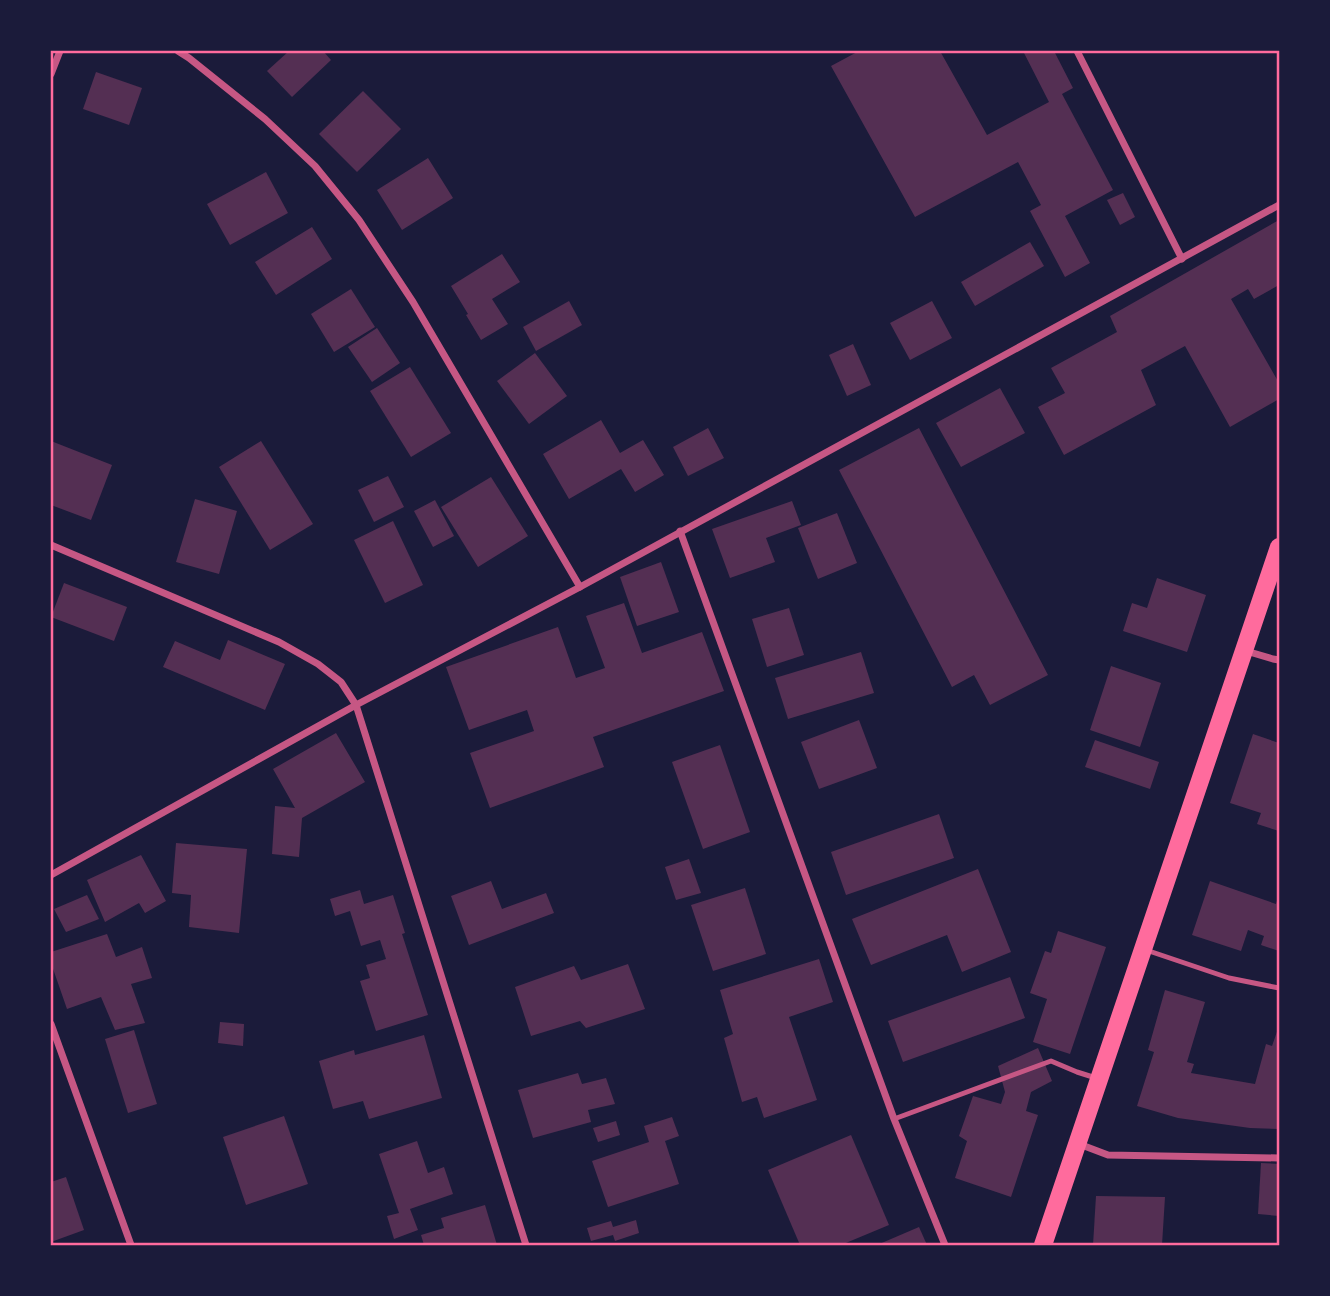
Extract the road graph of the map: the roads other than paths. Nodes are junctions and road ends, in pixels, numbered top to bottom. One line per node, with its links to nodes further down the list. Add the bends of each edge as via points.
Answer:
1 (60, 51): 4 (street)
2 (178, 51): 10 (street, via 265,119 314,166 359,220 413,302)
3 (1077, 51): 6 (street)
4 (51, 74)
5 (1279, 205): 6 (street)
6 (1182, 259): 7 (street)
7 (680, 531): 10 (street); 19 (street)
8 (51, 545): 13 (street, via 279,642 341,682)
9 (1279, 547): 11 (main road)
10 (580, 587): 13 (street)
11 (1244, 651): 12 (street); 15 (main road)
12 (1279, 660)
13 (356, 705): 14 (street); 23 (street)
14 (51, 875)
15 (1143, 948): 16 (lane, via 1228,978); 18 (main road)
16 (1279, 988)
17 (51, 1024): 22 (street)
18 (1100, 1079): 19 (lane, via 1051,1061); 20 (main road)
19 (894, 1119): 24 (street)
20 (1078, 1144): 21 (street, via 1108,1155); 25 (main road)
21 (1279, 1158)
22 (131, 1245)
23 (526, 1245)
24 (945, 1245)
25 (1043, 1245)

